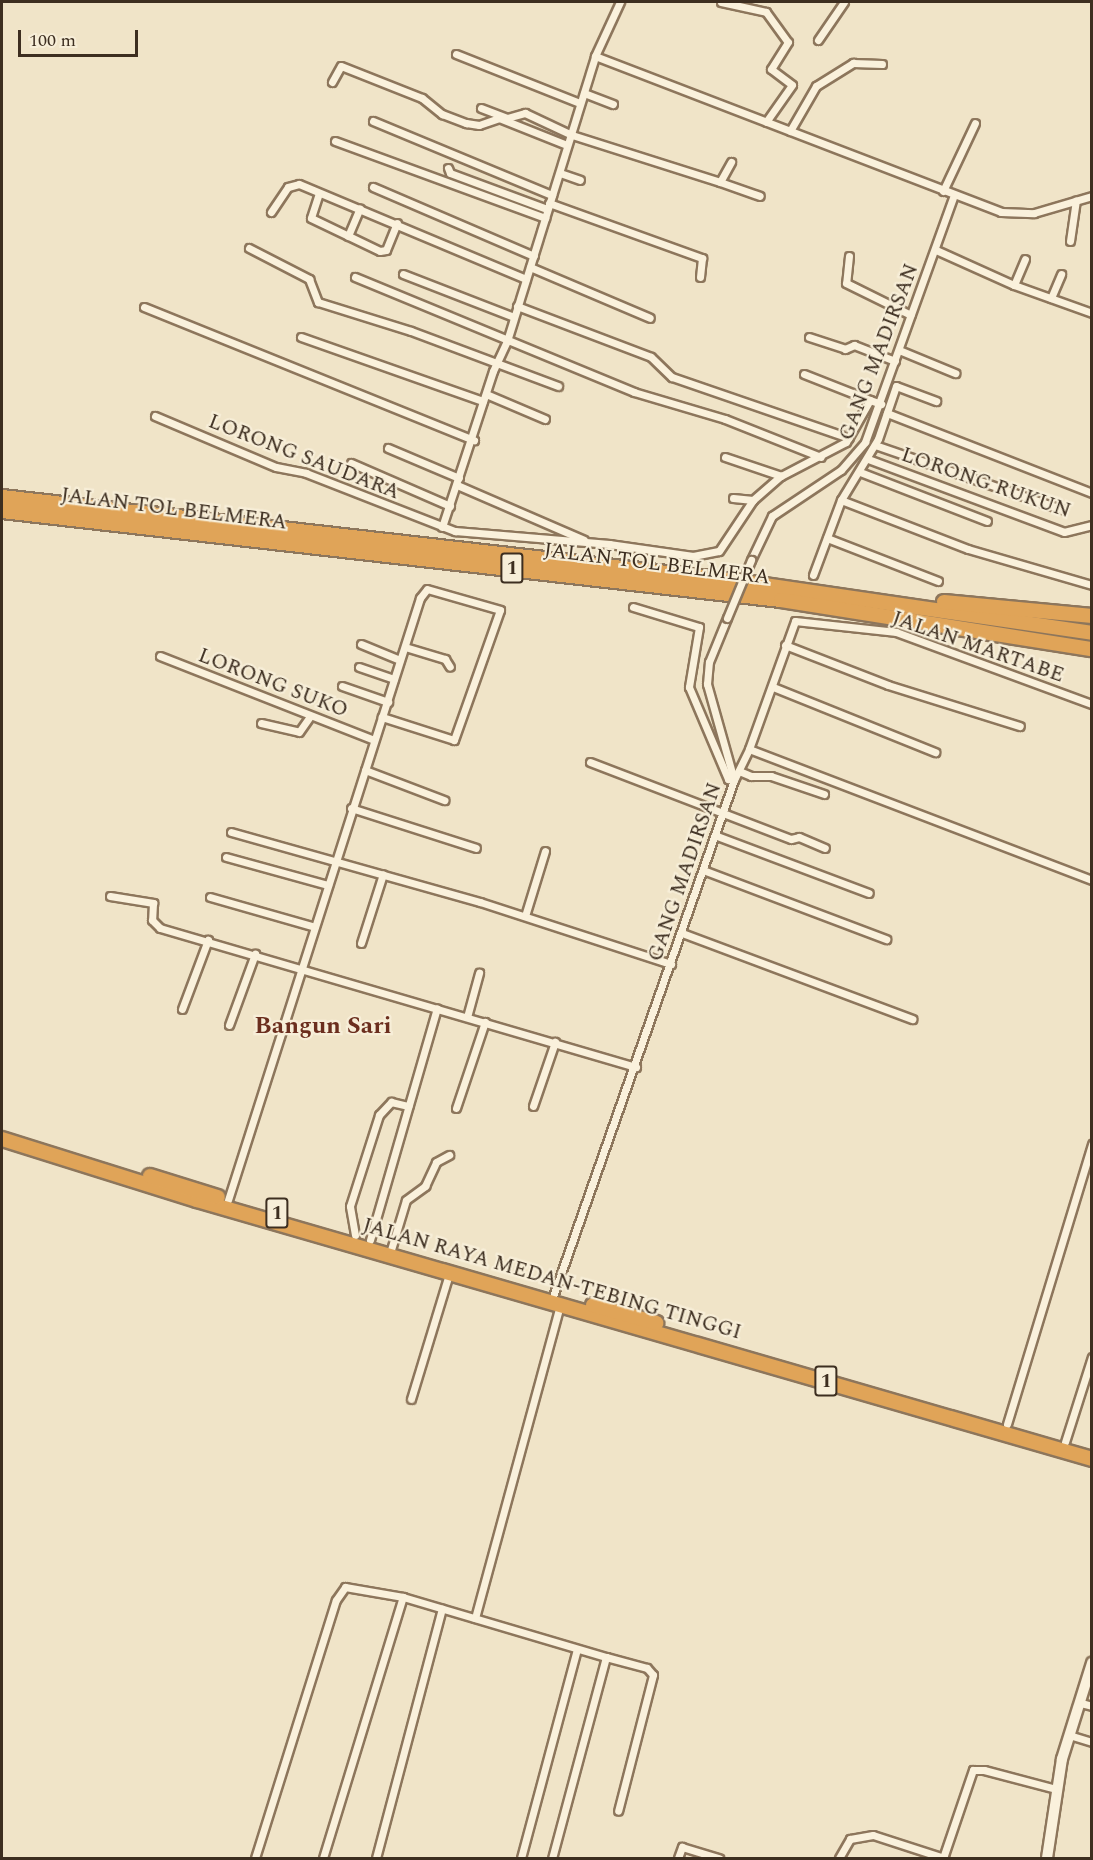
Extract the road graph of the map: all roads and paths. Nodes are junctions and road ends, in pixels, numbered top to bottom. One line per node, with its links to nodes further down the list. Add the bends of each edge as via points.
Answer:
1 (620, 2): 6 (street)
2 (721, 2): 14 (street, via 758,8 772,19 788,42 772,71 792,82)
3 (844, 2): 4 (street)
4 (818, 40)
5 (456, 54): 10 (street)
6 (595, 56): 9 (street); 14 (street)
7 (882, 64): 16 (street, via 853,63 816,86)
8 (332, 82): 19 (street, via 341,66 422,98 442,114 465,123 479,125 500,118)
9 (584, 93): 10 (street); 11 (street)
10 (580, 103): 17 (street)
11 (613, 104)
12 (481, 108): 17 (street, via 507,118 525,113)
13 (373, 121): 28 (street)
14 (766, 122): 16 (street)
15 (975, 123): 26 (street)
16 (790, 131): 26 (street)
17 (572, 135): 19 (street); 24 (street)
18 (335, 141): 36 (street)
19 (567, 145): 22 (street)
20 (731, 162): 24 (street)
21 (448, 168): 33 (street, via 450,173)
22 (560, 173): 23 (street); 28 (street)
23 (580, 180)
24 (720, 183): 29 (street)
25 (373, 187): 42 (street)
26 (943, 191): 30 (street)
27 (319, 193): 34 (street); 35 (street, via 292,184); 38 (street, via 311,218)
28 (552, 195): 33 (street)
29 (759, 196)
30 (953, 196): 32 (street, via 1018,214); 41 (street, GANG MADIRSAN)
31 (1092, 196): 32 (street)
32 (1076, 200): 39 (street)
33 (548, 206): 36 (street); 49 (street, via 702,258)
34 (360, 208): 37 (street); 38 (street)
35 (271, 212)
36 (545, 218): 42 (street)
37 (397, 223): 38 (street, via 384,252); 50 (street)
38 (348, 236)
39 (1070, 241)
40 (249, 248): 64 (street, via 309,279 318,302)
41 (936, 249): 51 (street); 56 (street, GANG MADIRSAN)
42 (534, 256): 45 (street)
43 (849, 256): 56 (street, via 846,283)
44 (1025, 259): 51 (street)
45 (530, 267): 50 (street); 58 (street)
46 (403, 274): 57 (street)
47 (1061, 274): 52 (street)
48 (355, 277): 61 (street)
49 (700, 277)
50 (526, 279): 53 (street)
51 (1014, 285): 52 (street)
52 (1051, 298): 55 (street)
53 (517, 306): 57 (street); 77 (street, via 651,357 672,377)
54 (144, 307): 78 (street)
55 (1092, 313)
56 (910, 315): 62 (street, GANG MADIRSAN)
57 (514, 317): 61 (street)
58 (650, 318)
59 (301, 337): 70 (street)
60 (809, 338): 63 (street, via 845,349 854,345)
61 (507, 341): 64 (street); 82 (street, via 654,399 725,419)
62 (899, 350): 63 (street, GANG MADIRSAN); 65 (street)
63 (895, 361): 67 (street, GANG MADIRSAN)
64 (496, 362): 68 (street); 70 (street)
65 (955, 373)
66 (804, 374): 71 (street)
67 (887, 383): 69 (street); 73 (street, GANG MADIRSAN)
68 (558, 386)
69 (896, 386): 72 (street); 74 (street)
70 (485, 397): 76 (street); 78 (street)
71 (870, 400): 73 (street); 77 (street)
72 (936, 401)
73 (881, 404): 131 (street, GANG MADIRSAN, bridge, via 856,455 841,470 772,516 726,618 709,662 706,684)
74 (887, 413): 79 (street); 88 (street)
75 (155, 416): 98 (street, LORONG SAUDARA, via 276,467 306,474)
76 (545, 419)
77 (849, 438): 82 (street, LORONG SAUDARA)
78 (474, 440): 87 (street)
79 (875, 445): 83 (street); 94 (street)
80 (388, 448): 87 (street)
81 (725, 457): 86 (street)
82 (821, 457): 86 (street, LORONG SAUDARA)
83 (868, 459): 85 (street); 97 (street, LORONG RUKUN, via 1064,532)
84 (351, 463): 93 (street)
85 (860, 472): 92 (street); 96 (street)
86 (781, 476): 91 (street, LORONG SAUDARA)
87 (458, 482): 93 (street); 100 (street)
88 (1092, 494)
89 (2, 497): 104 (highway, JALAN TOL BELMERA / 1)
90 (733, 498): 91 (street)
91 (753, 500): 100 (street, LORONG SAUDARA, via 719,551 709,556)
92 (841, 500): 99 (street); 103 (street, via 968,549)
93 (450, 506): 98 (street)
94 (1061, 509)
95 (2, 511): 111 (highway, JALAN TOL BELMERA / 1, via 770,599)
96 (987, 521)
97 (1092, 525)
98 (442, 527): 100 (street, LORONG SAUDARA)
99 (827, 538): 101 (street); 102 (street)
100 (588, 542)
101 (813, 575)
102 (938, 581)
103 (1092, 585)
104 (873, 600): 106 (highway, via 927,600); 107 (highway, 1)
105 (633, 607): 131 (street, via 699,627 689,687 724,777)
106 (1092, 616)
107 (1092, 633)
108 (362, 644): 113 (street)
109 (785, 645): 118 (street, JALAN MARTABE); 120 (street, JALAN MARTABE, via 795,621 896,632); 124 (street, via 880,682)
110 (405, 647): 113 (street); 115 (street, via 445,659); 122 (street, via 420,598 427,589 500,610 454,740)
111 (1092, 649)
112 (160, 656): 121 (street, LORONG SUKO)
113 (400, 660): 116 (street)
114 (359, 667): 116 (street)
115 (450, 667)
116 (394, 679): 119 (street)
117 (342, 686): 119 (street)
118 (772, 687): 126 (street, JALAN MARTABE); 127 (street)
119 (388, 702): 122 (street)
120 (1092, 704)
121 (310, 716): 123 (street, via 303,731); 125 (street, LORONG SUKO)
122 (382, 717): 125 (street)
123 (261, 723)
124 (1020, 726)
125 (374, 740): 129 (street)
126 (749, 749): 130 (street, JALAN MARTABE); 145 (street)
127 (935, 752)
128 (590, 762): 135 (street)
129 (365, 770): 133 (street); 134 (street)
130 (739, 771): 131 (street, JALAN MARTABE); 132 (street)
131 (734, 780): 135 (street, GANG MADIRSAN)
132 (824, 794)
133 (444, 800)
134 (351, 808): 138 (street); 142 (street)
135 (724, 813): 137 (street, GANG MADIRSAN); 139 (street)
136 (231, 832): 142 (street)
137 (717, 836): 143 (street, GANG MADIRSAN); 147 (street)
138 (476, 848)
139 (825, 848)
140 (544, 850): 150 (street)
141 (226, 857): 146 (street)
142 (335, 860): 144 (street); 146 (street)
143 (703, 870): 152 (street, GANG MADIRSAN); 153 (street)
144 (383, 874): 150 (street); 155 (street)
145 (1092, 880)
146 (328, 885): 151 (street)
147 (870, 893)
148 (110, 896): 154 (street, via 153,903 153,924)
149 (210, 897): 151 (street)
150 (525, 916): 157 (street)
151 (315, 927): 158 (street)
152 (682, 933): 157 (street, GANG MADIRSAN); 163 (street)
153 (886, 939)
154 (208, 940): 156 (street); 161 (street)
155 (361, 943)
156 (255, 954): 158 (street); 165 (street)
157 (671, 964): 167 (street, GANG MADIRSAN)
158 (302, 968): 160 (street); 175 (street)
159 (478, 973): 162 (street)
160 (437, 1008): 162 (street); 168 (street)
161 (182, 1009)
162 (467, 1017): 164 (street)
163 (912, 1019)
164 (484, 1022): 166 (street); 170 (street)
165 (229, 1025)
166 (555, 1042): 167 (street); 169 (street)
167 (636, 1067): 180 (street, GANG MADIRSAN)
168 (409, 1106): 176 (street, via 391,1102 379,1115 350,1206); 177 (street)
169 (533, 1106)
170 (456, 1108)
171 (2, 1131): 175 (highway, JALAN RAYA MEDAN-TEBING TINGGI / 1)
172 (2, 1139): 178 (highway, JALAN RAYA MEDAN-TEBING TINGGI / 1, via 197,1200)
173 (1092, 1144): 183 (street)
174 (449, 1155): 178 (street, via 436,1162 425,1186 406,1200)
175 (228, 1200): 176 (highway, JALAN RAYA MEDAN-TEBING TINGGI / 1)
176 (355, 1235): 177 (highway, JALAN RAYA MEDAN-TEBING TINGGI / 1)
177 (370, 1240): 178 (highway, JALAN RAYA MEDAN-TEBING TINGGI / 1)
178 (391, 1250): 179 (highway, JALAN RAYA MEDAN-TEBING TINGGI / 1); 180 (highway, JALAN RAYA MEDAN-TEBING TINGGI / 1)
179 (450, 1271): 180 (highway, JALAN RAYA MEDAN-TEBING TINGGI / 1); 182 (street)
180 (555, 1300): 183 (highway, JALAN RAYA MEDAN-TEBING TINGGI / 1); 186 (highway, JALAN RAYA MEDAN-TEBING TINGGI / 1); 189 (street, GANG MADIRSAN)
181 (1092, 1357): 184 (street)
182 (411, 1399)
183 (1007, 1424): 184 (highway, JALAN RAYA MEDAN-TEBING TINGGI / 1)
184 (1065, 1442): 185 (highway, JALAN RAYA MEDAN-TEBING TINGGI / 1)
185 (1092, 1450)
186 (1092, 1459)
187 (403, 1597): 188 (street); 198 (street, via 360,1588 345,1587 340,1592); 199 (street)
188 (442, 1609): 189 (street); 200 (street)
189 (475, 1618): 190 (street)
190 (577, 1649): 191 (street); 201 (street)
191 (606, 1657): 197 (street, via 647,1668 653,1676); 202 (street)
192 (1092, 1663): 193 (street)
193 (1086, 1705): 194 (street)
194 (1068, 1735): 195 (street); 196 (street)
195 (1092, 1742)
196 (1056, 1789): 206 (street, via 973,1770); 207 (street)
197 (618, 1810)
198 (255, 1858)
199 (323, 1858)
200 (376, 1858)
201 (521, 1858)
202 (552, 1858)
203 (678, 1858): 204 (street, via 682,1847)
204 (719, 1858)
205 (839, 1858): 206 (street, via 850,1839 873,1835)
206 (943, 1858)
207 (1047, 1858)

